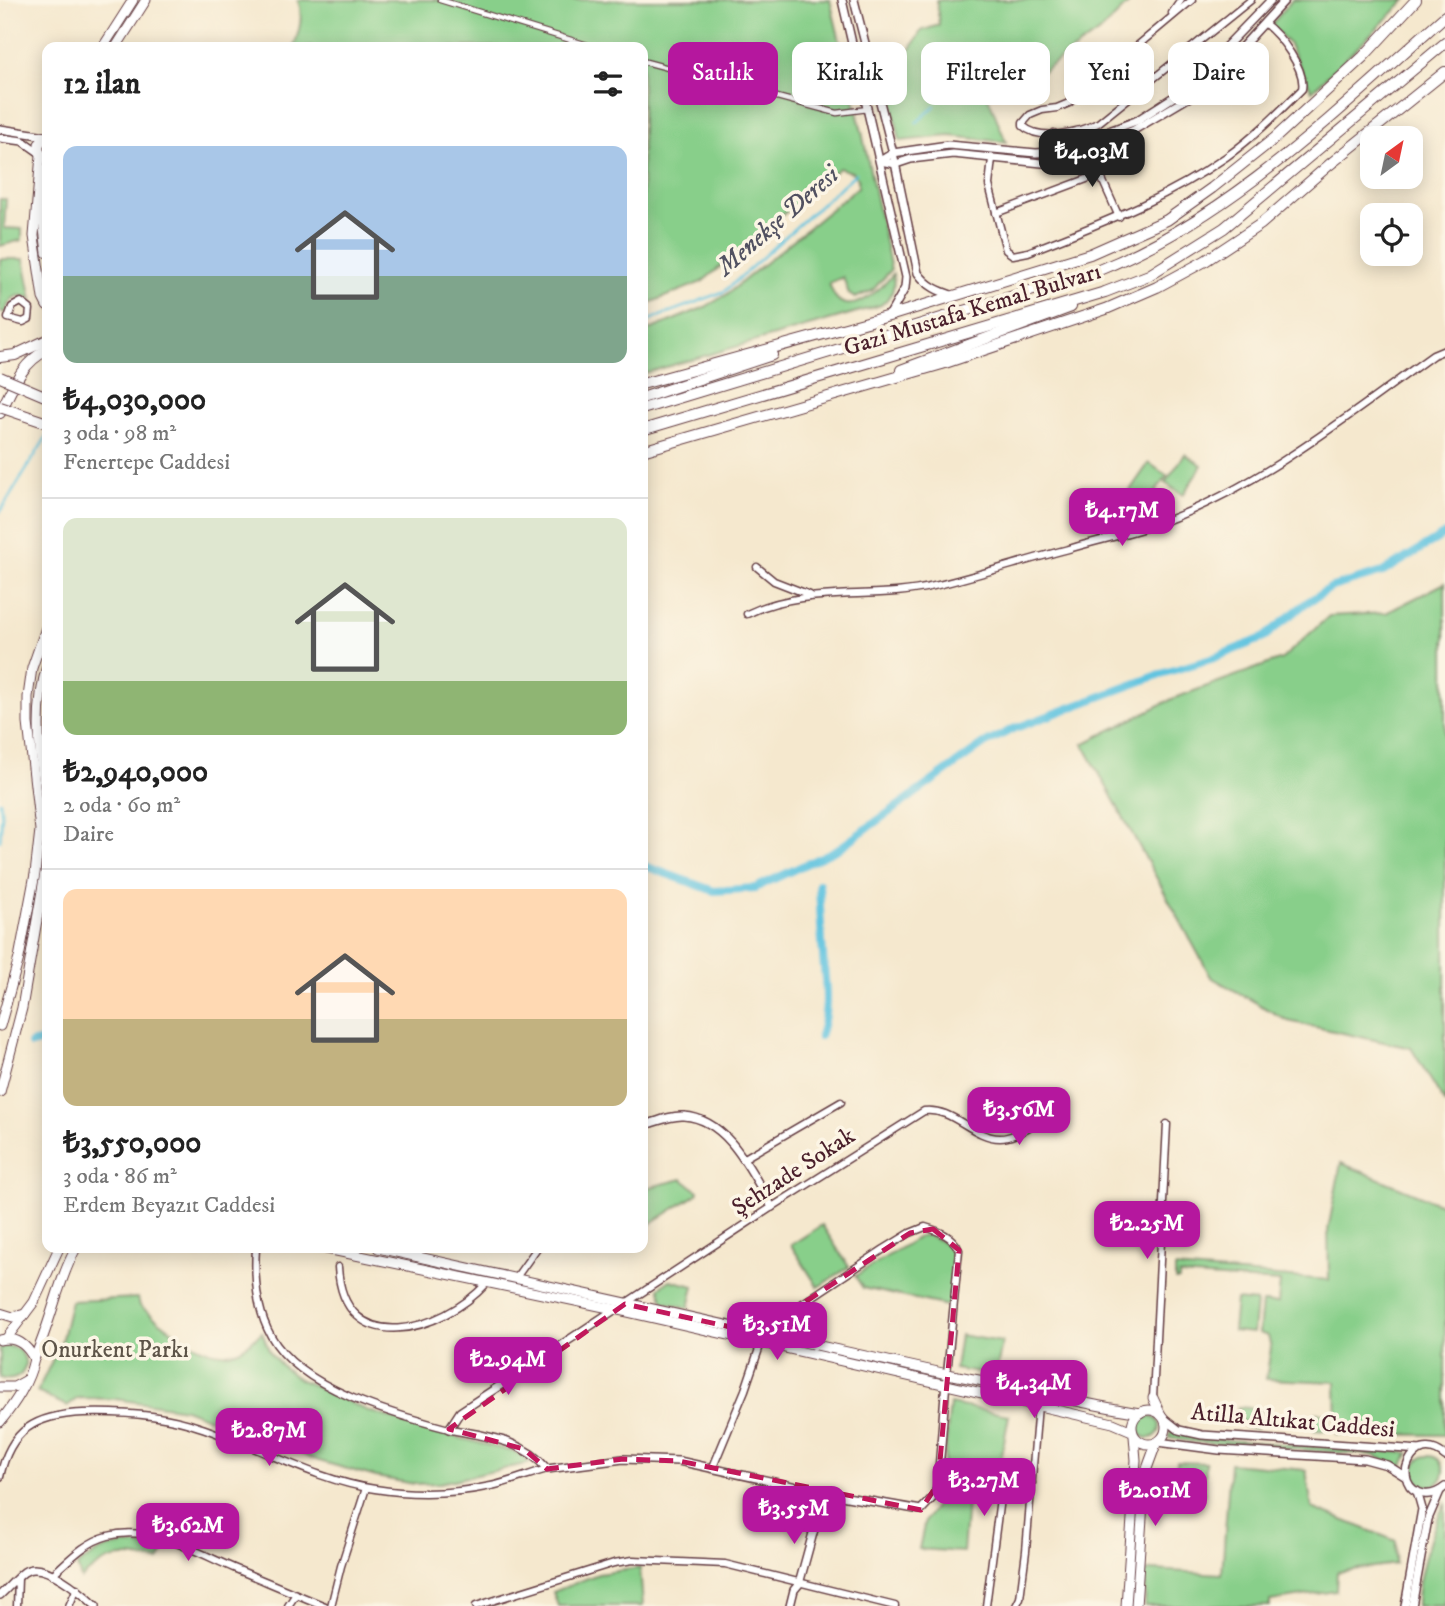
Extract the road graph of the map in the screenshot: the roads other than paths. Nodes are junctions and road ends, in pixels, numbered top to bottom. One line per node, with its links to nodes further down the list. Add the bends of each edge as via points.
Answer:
1 (133, 0): 15 (main road)
2 (145, 0): 16 (main road)
3 (440, 0): 17 (street)
4 (842, 0): 21 (street)
5 (854, 0): 29 (street)
6 (1181, 0): 13 (street)
7 (1192, 0): 13 (street)
8 (1251, 0): 23 (street, via 1105,118 1088,128)
9 (1271, 0): 26 (street, via 1183,92 1136,121)
10 (1285, 0): 14 (street)
11 (1416, 0): 40 (highway, via 1363,57 1275,138 1167,220 1090,254)
12 (1445, 16): 54 (highway, Gazi Mustafa Kemal Bulvarı, via 1277,162 1208,212 1134,256)
13 (1167, 20): 23 (street, via 1069,103 1030,115 1023,123 1032,133)
14 (1264, 23): 27 (street, via 1188,98 1135,130); 37 (street, via 1283,41 1301,74 1302,89 1228,156)
15 (106, 42)
16 (119, 42)
17 (578, 42)
18 (1445, 43): 39 (highway, Gazi Mustafa Kemal Bulvarı, via 1212,236 1149,275)
19 (648, 63): 21 (street, via 837,113)
20 (1445, 72): 50 (highway, via 1261,224 1157,287 1106,309 942,364)
21 (868, 109): 32 (street)
22 (0, 129): 24 (street)
23 (1054, 133): 26 (street); 28 (street)
24 (42, 135)
25 (0, 138): 30 (street, via 23,141)
26 (1063, 150): 28 (street)
27 (1089, 150): 31 (street, via 1042,163); 35 (street)
28 (1054, 152): 29 (street, via 948,145)
29 (893, 153): 32 (street); 34 (street)
30 (42, 154)
31 (992, 159): 34 (street, via 953,155); 36 (street, via 989,185)
32 (880, 161): 34 (street); 42 (street, via 906,278)
33 (42, 164): 38 (main road, via 34,236)
34 (896, 164): 40 (street, via 918,274 936,290)
35 (1100, 174): 36 (street); 37 (street)
36 (996, 214): 37 (street, via 1006,250 1013,255)
37 (1119, 217)
38 (42, 292)
39 (1105, 292): 50 (highway); 57 (highway, Gazi Mustafa Kemal Bulvarı)
40 (954, 296): 42 (highway)
41 (0, 316): 43 (street)
42 (889, 316): 49 (highway); 52 (highway)
43 (8, 318)
44 (42, 345): 47 (highway)
45 (42, 348): 55 (highway, via 24,368)
46 (1445, 349): 60 (street, via 1270,468 1162,522 930,587)
47 (0, 356)
48 (0, 377): 51 (highway, bridge)
49 (648, 382)
50 (848, 390): 58 (highway)
51 (42, 395)
52 (648, 396)
53 (0, 407): 56 (highway, bridge)
54 (648, 407)
55 (0, 412)
56 (42, 421)
57 (648, 428)
58 (648, 450)
59 (757, 567): 60 (street, via 774,581)
60 (812, 596): 61 (street, via 765,605)
61 (747, 614)
62 (42, 639): 66 (main road, via 28,697 40,830 19,958)
63 (42, 689): 64 (main road)
64 (42, 745)
65 (42, 890): 67 (main road, via 22,1008)
66 (0, 1026)
67 (0, 1091)
68 (841, 1102): 72 (street)
69 (1040, 1121): 73 (street, Şehzade Sokak, via 1002,1138 941,1112 924,1111)
70 (648, 1124): 72 (street, via 686,1116 703,1121)
71 (1167, 1124): 96 (street)
72 (743, 1159): 73 (street)
73 (772, 1207): 84 (street, Şehzade Sokak)
74 (57, 1253): 87 (main road)
75 (73, 1253): 91 (main road)
76 (256, 1253): 101 (street, via 257,1298 263,1318 272,1339 295,1364 355,1398)
77 (345, 1253): 82 (main road)
78 (400, 1253): 81 (main road)
79 (533, 1253): 81 (street)
80 (338, 1267): 82 (street, via 348,1304 373,1325 389,1330 416,1326 463,1305)
81 (515, 1279): 83 (main road); 84 (main road)
82 (486, 1284): 83 (main road)
83 (506, 1288): 85 (main road)
84 (625, 1304): 85 (main road); 88 (main road)
85 (614, 1310): 90 (main road); 101 (street, via 460,1412)
86 (0, 1313): 87 (main road, via 13,1317)
87 (27, 1313): 89 (main road)
88 (758, 1333): 92 (main road); 92 (street, via 925,1227 949,1237 959,1250)
89 (2, 1338): 91 (main road, via 23,1344)
90 (761, 1343): 94 (main road); 108 (street)
91 (34, 1359): 93 (main road)
92 (947, 1374): 94 (street); 98 (main road)
93 (27, 1380): 95 (main road, via 14,1387); 100 (main road)
94 (946, 1385): 97 (main road); 116 (street, via 938,1483 928,1506 921,1510)
95 (0, 1387)
96 (1153, 1398): 98 (main road); 99 (main road)
97 (1038, 1405): 102 (main road, via 1113,1423); 112 (street)
98 (1141, 1412): 99 (main road, via 1152,1410); 102 (main road, via 1133,1420)
99 (1163, 1417): 103 (main road, via 1166,1433); 105 (street, Atilla Altıkat Caddesi, via 1179,1430 1202,1435)
100 (0, 1422)
101 (449, 1429): 109 (street, via 492,1436 524,1449)
102 (1133, 1434): 103 (main road, via 1142,1443); 134 (main road, via 1136,1460)
103 (1157, 1443): 111 (street, Atilla Altıkat Caddesi, via 1365,1459); 135 (main road, via 1144,1474)
104 (1445, 1448): 106 (street)
105 (1421, 1450): 106 (street, Atilla Altıkat Caddesi); 111 (street, via 1408,1462)
106 (1436, 1450): 107 (street)
107 (1445, 1456)
108 (713, 1467): 109 (street, via 624,1459); 116 (street)
109 (547, 1469): 113 (street, via 492,1486 430,1494)
110 (0, 1477): 113 (street, via 4,1457 21,1432 42,1419 119,1412 196,1425)
111 (1406, 1477): 115 (street)
112 (1032, 1483): 132 (street, via 1002,1483); 133 (street)
113 (366, 1488): 128 (street)
114 (1443, 1489): 115 (street, via 1429,1494); 137 (street, via 1428,1519)
115 (1417, 1491): 136 (street, via 1422,1509)
116 (824, 1493): 119 (street)
117 (51, 1575): 118 (street, via 35,1568); 120 (street); 121 (street, via 96,1540 137,1534 177,1544)
118 (18, 1578): 122 (street); 123 (street)
119 (799, 1584): 129 (street, via 725,1564 633,1560); 130 (street); 131 (street)
120 (77, 1588): 124 (street); 125 (street)
121 (296, 1594): 126 (street); 127 (street)
122 (0, 1595)
123 (16, 1606)
124 (69, 1606)
125 (96, 1606)
126 (288, 1606)
127 (325, 1606)
128 (331, 1606)
129 (476, 1606)
130 (790, 1606)
131 (895, 1606)
132 (986, 1606)
133 (1016, 1606)
134 (1126, 1606)
135 (1136, 1606)
136 (1405, 1606)
137 (1412, 1606)

